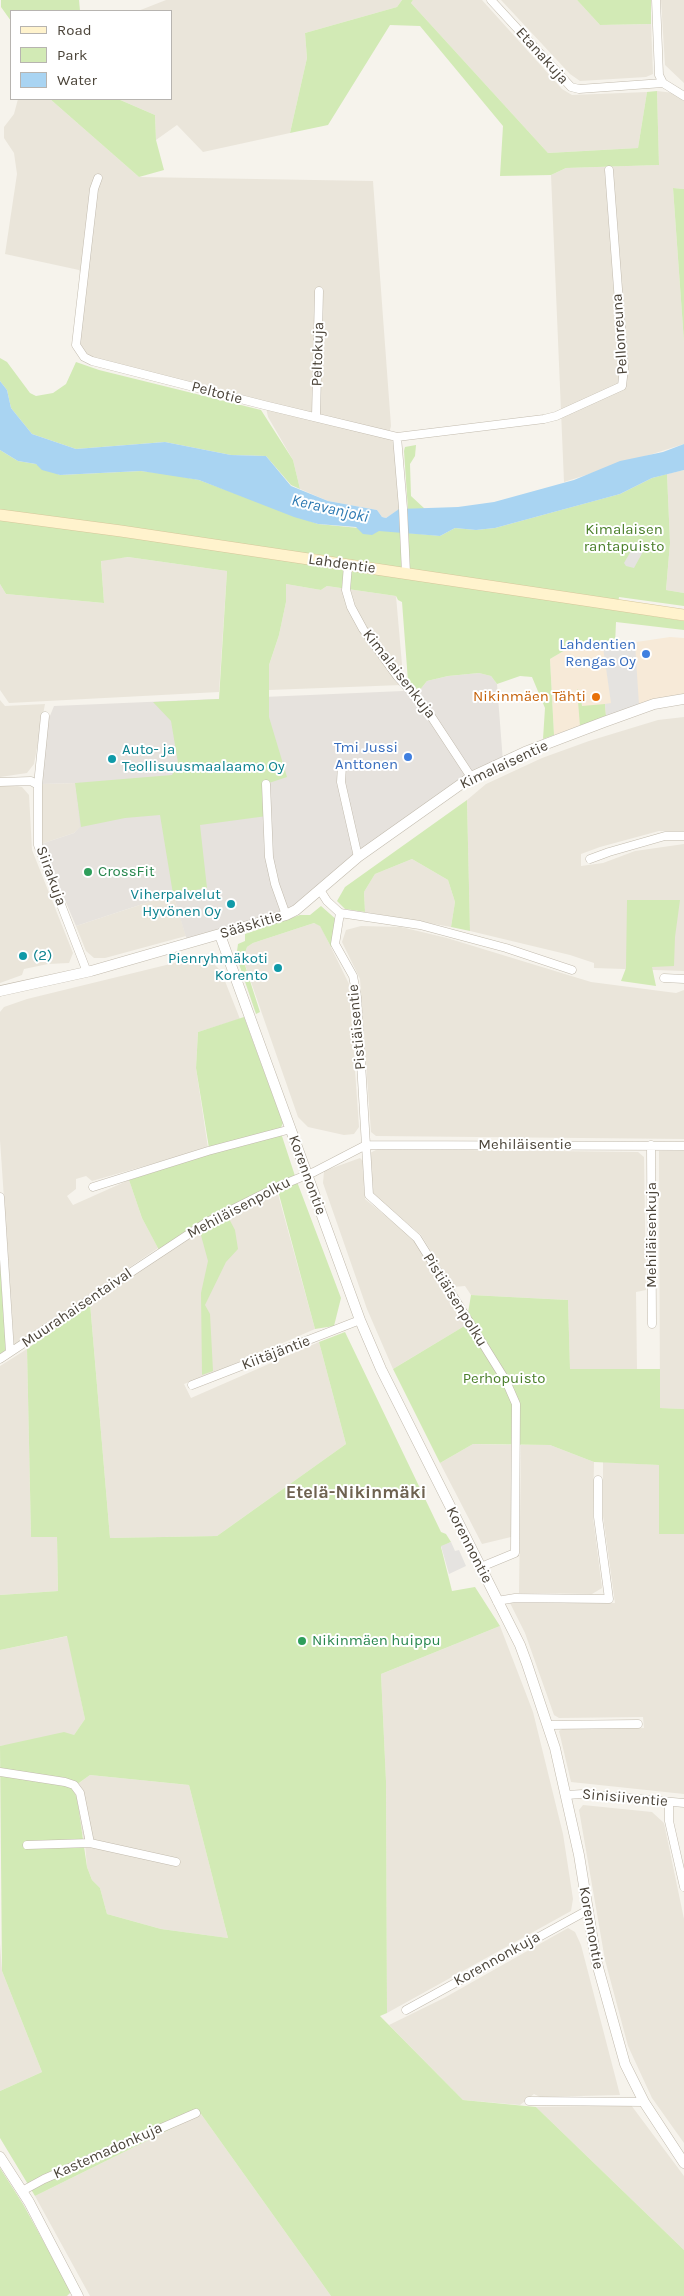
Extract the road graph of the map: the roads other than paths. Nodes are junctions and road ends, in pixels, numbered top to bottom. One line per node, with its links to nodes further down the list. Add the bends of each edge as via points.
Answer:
1 (491, 0): 3 (street, Etanakuja, via 571,88)
2 (656, 0): 3 (street, via 659,75)
3 (663, 83): 4 (street)
4 (684, 96)
5 (609, 170): 9 (street, Pellonreuna, via 624,368 622,386 544,419)
6 (98, 178): 8 (street, Peltotie, via 94,189 76,346 79,352 92,361)
7 (319, 291): 8 (street, Peltokuja)
8 (316, 416): 9 (street, Peltotie)
9 (397, 437): 12 (street)
10 (0, 516): 11 (main road, Lahdentie)
11 (348, 565): 12 (main road, Lahdentie); 17 (street, Kimalaisenkuja, via 346,590 363,629 397,676 425,707)
12 (406, 573): 13 (main road, Lahdentie)
13 (684, 614)
14 (684, 699): 17 (street, Kimalaisentie, via 654,704 615,718 525,752)
15 (45, 716): 20 (street, Siirakuja)
16 (342, 766): 22 (street, via 341,782)
17 (471, 777): 22 (street, Kimalaisentie)
18 (0, 782): 20 (street, via 30,781)
19 (266, 784): 26 (street, via 269,857)
20 (38, 785): 29 (street, Siirakuja, via 38,845)
21 (684, 836): 23 (street, via 665,836)
22 (358, 857): 24 (street, Kimalaisentie)
23 (590, 859)
24 (320, 890): 25 (street); 26 (street, Sääskitie)
25 (340, 913): 28 (street, via 420,925); 34 (street, Pistiäisentie, via 335,944 353,976 357,997)
26 (286, 915): 27 (street, Sääskitie)
27 (220, 935): 29 (street, Sääskitie); 33 (street, Korennontie)
28 (572, 970)
29 (87, 972): 32 (street, Sääskitie)
30 (664, 978): 31 (street)
31 (684, 978)
32 (0, 991)
33 (291, 1129): 37 (street, Korennontie); 38 (street)
34 (366, 1145): 35 (street, Mehiläisentie); 37 (street, Mehiläisenpolku); 47 (street, Pistiäisenpolku, via 369,1195 417,1238 506,1381 516,1404 515,1553)
35 (651, 1146): 36 (street, Mehiläisentie); 42 (street, Mehiläisenkuja)
36 (684, 1146)
37 (308, 1175): 40 (street, Mehiläisenpolku, via 207,1222); 41 (street, Korennontie)
38 (93, 1187)
39 (0, 1197): 43 (street)
40 (143, 1264): 43 (street, Muurahaisentaival)
41 (360, 1320): 45 (street, Kiitäjäntie); 47 (street, Korennontie, via 430,1469)
42 (652, 1324)
43 (10, 1352): 44 (street, Muurahaisentaival)
44 (0, 1359)
45 (192, 1385)
46 (598, 1480): 48 (street, via 598,1517 609,1599 515,1598)
47 (481, 1567): 48 (street, Korennontie)
48 (497, 1601): 50 (street, Korennontie, via 520,1645)
49 (638, 1724): 50 (street)
50 (548, 1725): 52 (street, Korennontie)
51 (0, 1772): 55 (street, via 74,1785 80,1794)
52 (566, 1795): 53 (street, Sinisiiventie); 59 (street, Korennontie)
53 (670, 1802): 54 (street, Sinisiiventie); 58 (street, via 669,1821)
54 (684, 1803)
55 (90, 1843): 56 (street); 57 (street)
56 (27, 1845)
57 (176, 1862)
58 (684, 1887)
59 (588, 1910): 60 (street, Korennonkuja); 62 (street, Korennontie, via 596,1960 625,2064)
60 (406, 2010)
61 (529, 2101): 62 (street)
62 (644, 2102): 65 (street, Korennontie)
63 (196, 2113): 66 (street, Kastemadonkuja, via 44,2178)
64 (0, 2157): 66 (street)
65 (684, 2163)
66 (22, 2191): 67 (street)
67 (78, 2296)

